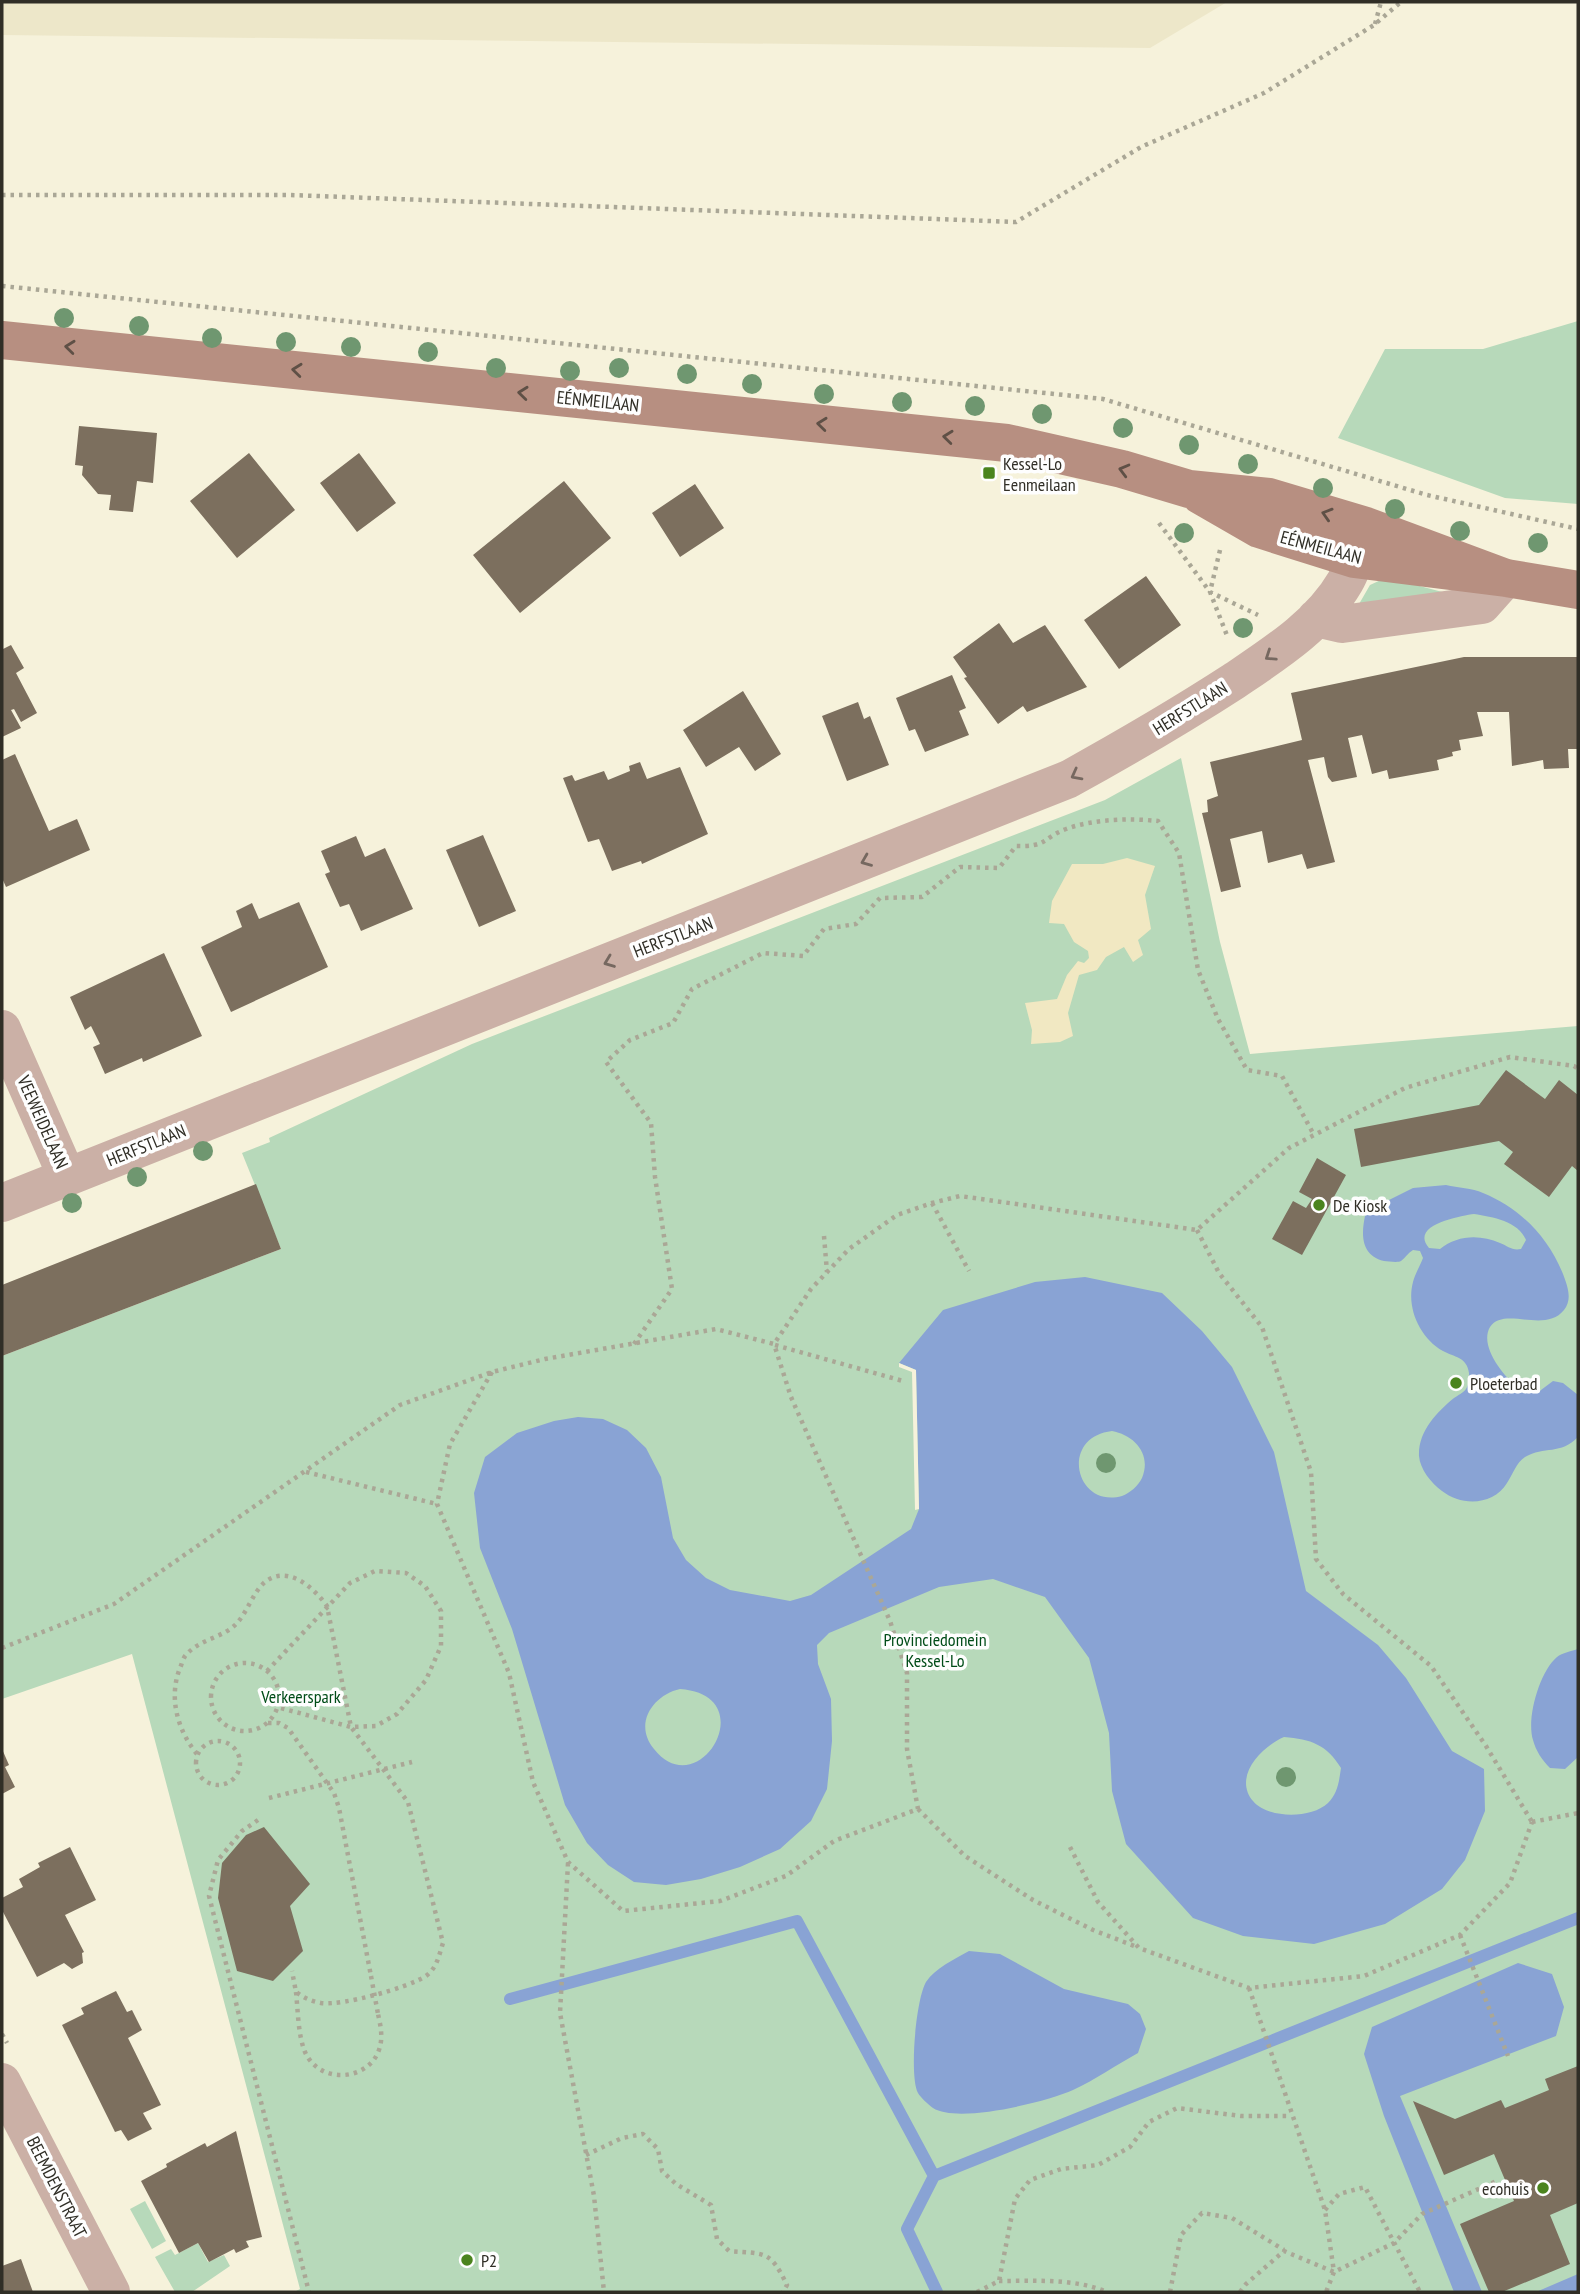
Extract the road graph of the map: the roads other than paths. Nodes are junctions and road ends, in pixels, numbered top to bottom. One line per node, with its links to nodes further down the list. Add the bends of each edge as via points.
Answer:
1 (2, 340): 2 (street, EÉNMEILAAN, one-way to 1, via 1007,443)
2 (1189, 489): 3 (street, EÉNMEILAAN, one-way to 2, via 1269,497); 3 (street, EÉNMEILAAN, via 1259,529)
3 (1360, 542): 4 (street, EÉNMEILAAN); 6 (street, HERFSTLAAN, via 1344,583)
4 (1506, 578): 5 (street, EÉNMEILAAN); 6 (street, via 1482,605)
5 (1578, 590)
6 (1305, 628): 8 (street, HERFSTLAAN, one-way to 8, via 1250,670 1069,779)
7 (2, 1029): 8 (street, VEEWEIDELAAN)
8 (67, 1177): 9 (street, HERFSTLAAN)
9 (2, 1203)
10 (2, 2082): 11 (street, BEEMDENSTRAAT)
11 (111, 2292)

